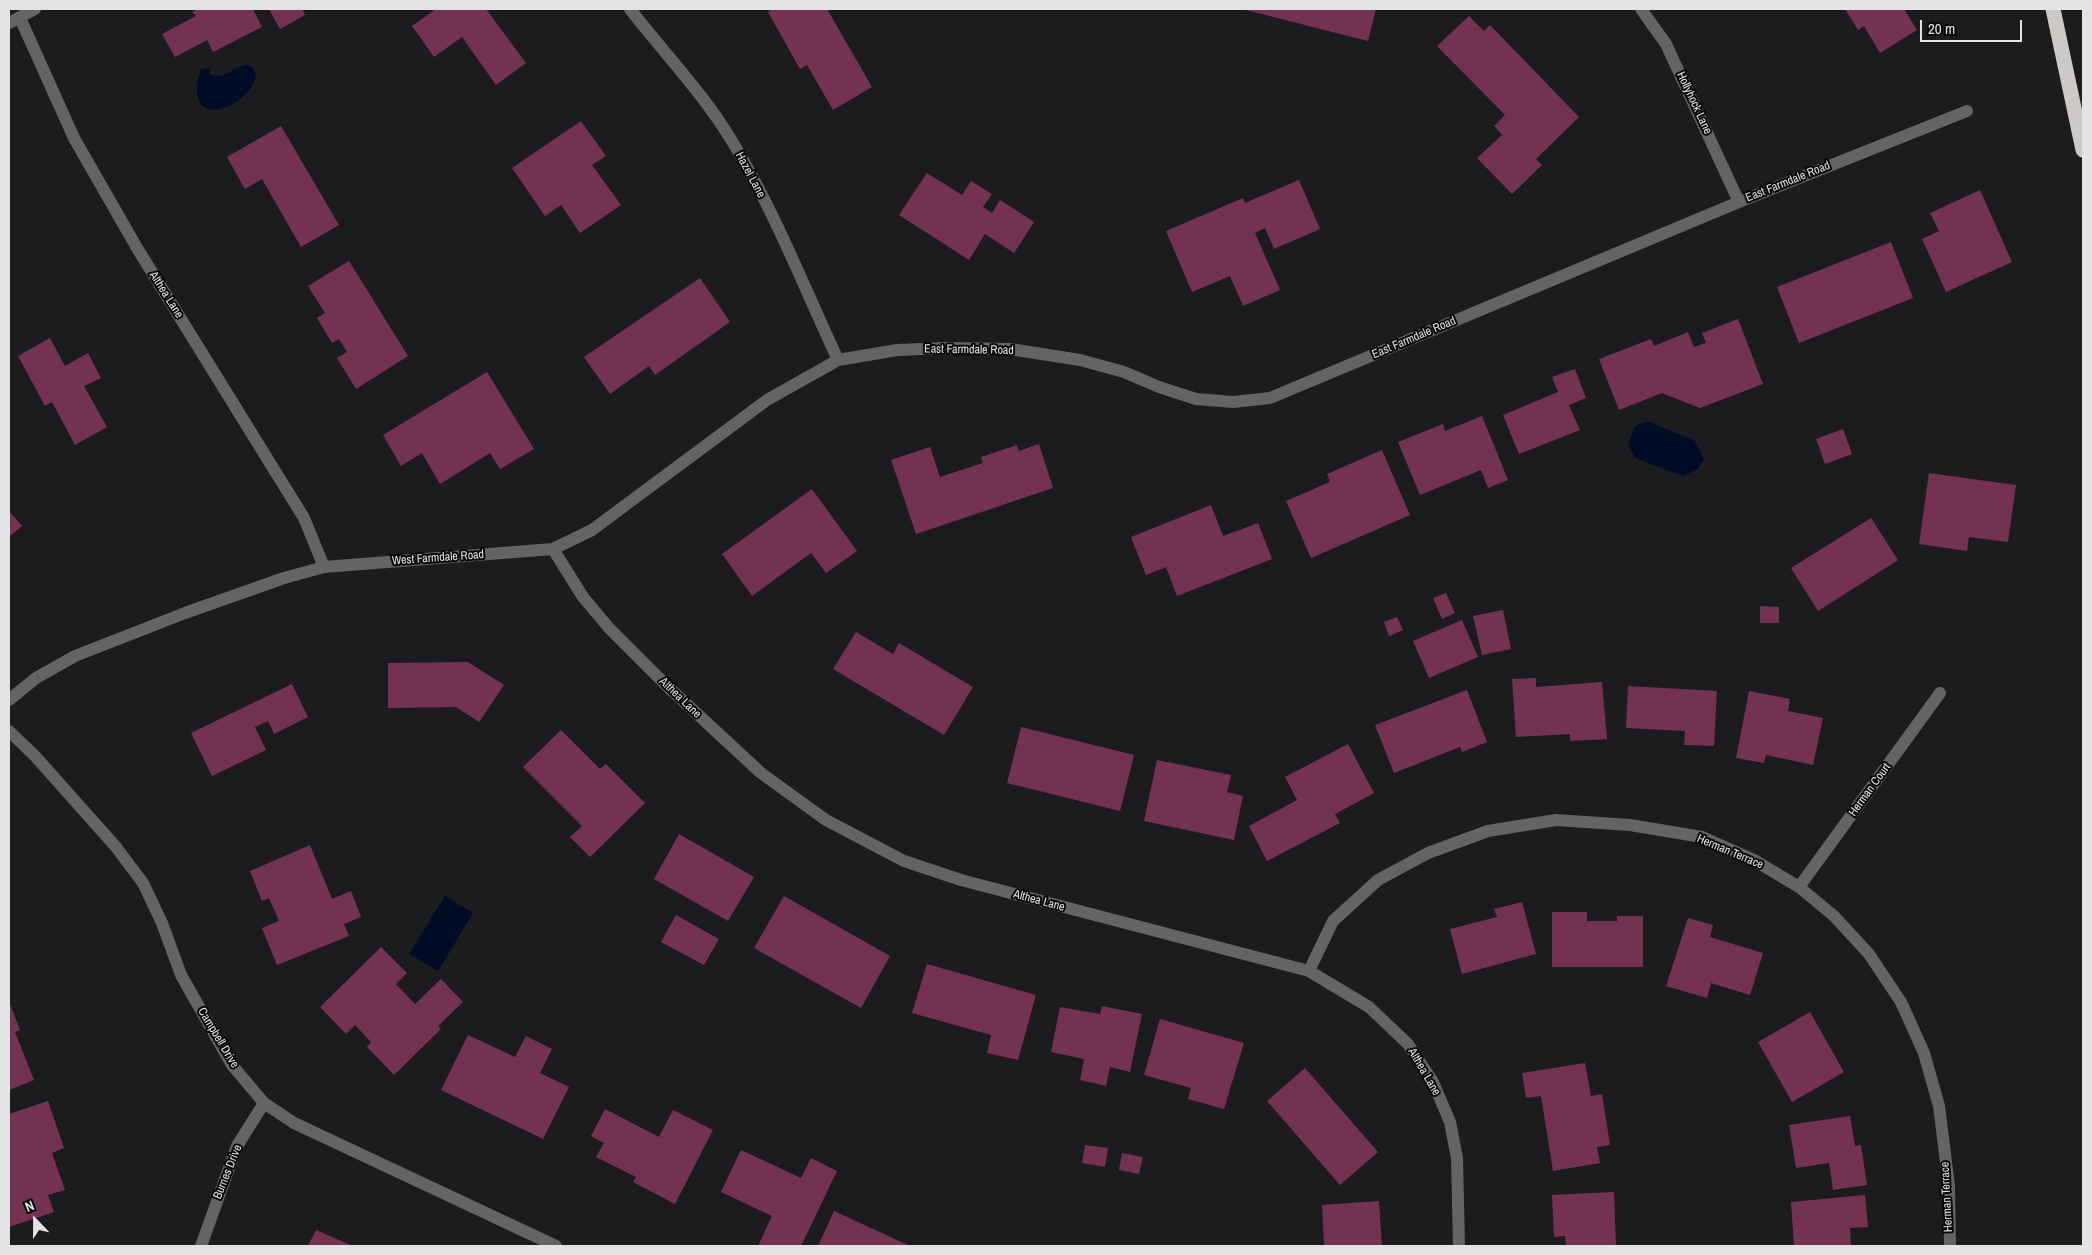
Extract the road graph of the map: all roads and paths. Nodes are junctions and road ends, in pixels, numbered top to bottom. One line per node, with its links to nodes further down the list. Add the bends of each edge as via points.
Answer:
1 (35, 9): 5 (street)
2 (630, 9): 9 (street, Hazel Lane, via 678,66 732,141 775,222)
3 (1641, 9): 8 (street, Hollyhock Lane, via 1666,44)
4 (2053, 9): 7 (highway)
5 (14, 20): 11 (street, Althea Lane, via 74,138 137,248 304,518)
6 (1967, 111): 8 (street, East Farmdale Road)
7 (2083, 150)
8 (1739, 202): 9 (street, East Farmdale Road, via 1270,398 1233,402 1196,399 1124,372 1080,360 1010,349 897,350)
9 (838, 360): 10 (street, West Farmdale Road, via 767,400 592,530)
10 (553, 549): 11 (street, West Farmdale Road); 16 (street, Althea Lane, via 583,597 659,678 761,773 826,820 904,861 961,880)
11 (324, 567): 13 (street, West Farmdale Road, via 194,610 75,656 36,678)
12 (1940, 693): 15 (street, Herman Court)
13 (9, 700)
14 (9, 731): 17 (street, Campbell Drive, via 116,847 143,883 181,975 232,1065)
15 (1799, 887): 16 (street, Herman Terrace, via 1754,860 1702,837 1630,825 1556,820 1488,831 1428,853 1378,880 1333,921); 21 (street, Herman Terrace, via 1834,916 1869,954 1901,1002 1924,1053 1939,1106 1949,1186)
16 (1309, 971): 20 (street, Althea Lane, via 1369,1007 1408,1044 1433,1082 1450,1122 1457,1158)
17 (264, 1103): 18 (street, Burnes Drive, via 237,1146); 19 (street, Campbell Drive, via 294,1123)
18 (201, 1246)
19 (556, 1246)
20 (1459, 1246)
21 (1950, 1246)

